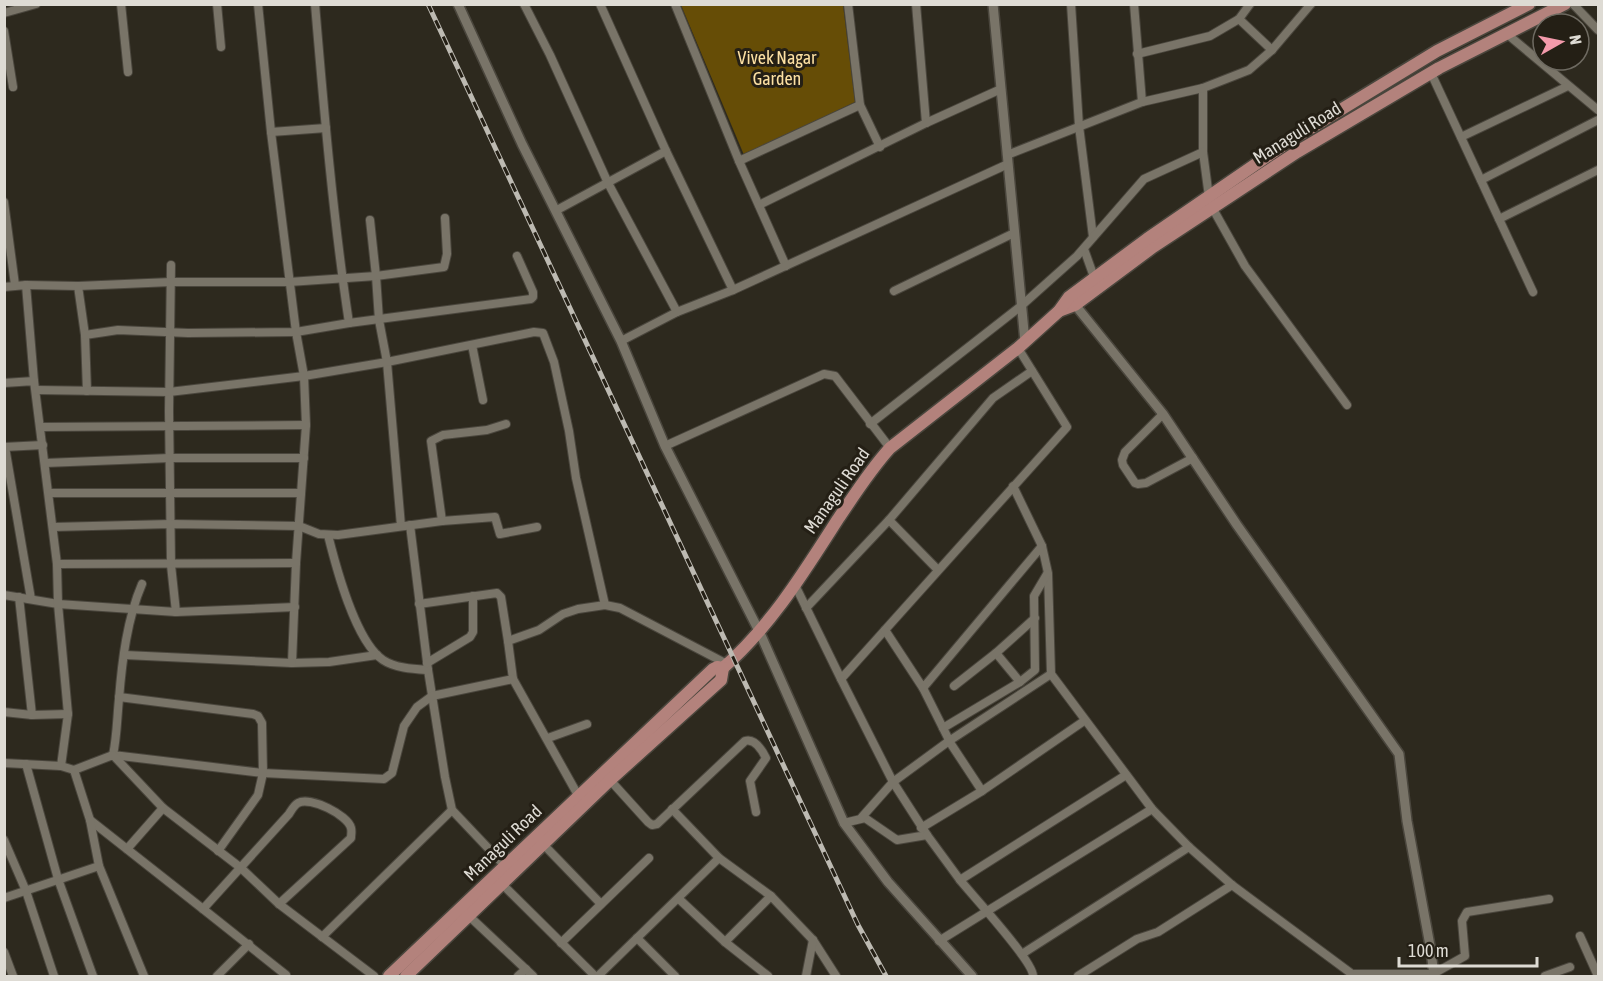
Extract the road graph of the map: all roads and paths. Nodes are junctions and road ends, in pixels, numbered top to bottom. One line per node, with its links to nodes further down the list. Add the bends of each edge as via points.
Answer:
1 (36, 4): 20 (street)
2 (121, 4): 28 (street)
3 (217, 4): 25 (street)
4 (258, 4): 41 (street)
5 (315, 4): 40 (street)
6 (458, 4): 54 (street)
7 (524, 4): 50 (street)
8 (600, 4): 44 (street)
9 (675, 4): 47 (street)
10 (848, 4): 35 (street)
11 (916, 4): 38 (street)
12 (993, 4): 33 (street)
13 (1071, 4): 39 (street)
14 (1134, 4): 27 (street)
15 (1250, 4): 21 (street)
16 (1311, 4): 26 (street)
17 (1529, 4): 52 (main road, Managuli Road, via 1422,60 1287,142)
18 (1565, 4): 24 (main road, Managuli Road)
19 (1573, 4): 22 (street)
20 (4, 14)
21 (1239, 19): 26 (street); 27 (street, via 1210,36)
22 (1599, 30)
23 (4, 32): 31 (street)
24 (1507, 34): 29 (main road, Managuli Road); 30 (street)
25 (221, 47)
26 (1272, 50): 32 (street, via 1249,70)
27 (1137, 54): 34 (street)
28 (128, 72)
29 (1431, 73): 42 (street); 52 (main road, Managuli Road)
30 (1568, 86): 36 (street); 42 (street)
31 (13, 87)
32 (1203, 88): 34 (street); 45 (street)
33 (1001, 89): 38 (street); 46 (street)
34 (1142, 102): 39 (street)
35 (860, 105): 43 (street); 47 (street)
36 (1599, 110)
37 (1599, 120): 49 (street)
38 (926, 123): 43 (street)
39 (1079, 126): 46 (street); 59 (street)
40 (326, 128): 41 (street); 65 (street)
41 (271, 132): 68 (street)
42 (1461, 137): 49 (street)
43 (880, 147): 53 (street)
44 (666, 151): 50 (street); 73 (street)
45 (1203, 152): 52 (street); 59 (street, via 1144,179)
46 (1008, 160): 58 (street); 63 (street)
47 (739, 162): 53 (street)
48 (1599, 170): 56 (street)
49 (1481, 180): 56 (street)
50 (608, 183): 54 (street); 78 (street)
51 (4, 202): 69 (street)
52 (1211, 203): 66 (main road, Managuli Road); 76 (main road, Managuli Road); 96 (street, via 1245,266)
53 (759, 205): 63 (street)
54 (557, 210): 84 (street)
55 (444, 218): 64 (street, via 444,267)
56 (1499, 219): 75 (street)
57 (370, 220): 64 (street)
58 (1014, 232): 74 (street); 77 (street)
59 (1093, 237): 60 (street)
60 (1084, 249): 66 (street); 77 (street)
61 (517, 256): 79 (street, via 533,292 531,299)
62 (171, 265): 67 (street)
63 (786, 266): 73 (street)
64 (376, 276): 65 (street); 79 (street)
65 (342, 277): 68 (street); 80 (street)
66 (1094, 278): 76 (main road, Managuli Road)
67 (171, 282): 68 (street); 71 (street); 82 (street)
68 (290, 282): 81 (street)
69 (15, 285): 70 (street); 72 (street)
70 (26, 285): 71 (street); 90 (street)
71 (78, 286): 83 (street)
72 (4, 287)
73 (733, 290): 78 (street)
74 (894, 291)
75 (1533, 292)
76 (1072, 301): 86 (main road, Managuli Road); 97 (street)
77 (1021, 306): 86 (street); 99 (street)
78 (677, 312): 84 (street)
79 (379, 320): 80 (street); 87 (street)
80 (349, 323): 81 (street)
81 (296, 332): 82 (street); 89 (street)
82 (170, 333): 83 (street, via 117,330); 94 (street)
83 (85, 335): 93 (street)
84 (621, 341): 104 (street)
85 (472, 345): 87 (street); 95 (street); 137 (street, via 534,332 545,335 554,362)
86 (1021, 345): 88 (street); 106 (main road, Managuli Road)
87 (387, 362): 89 (street); 119 (street)
88 (1032, 371): 111 (street, via 1067,427); 115 (street, via 993,398)
89 (304, 376): 94 (street); 101 (street)
90 (34, 381): 91 (street); 92 (street)
91 (4, 382)
92 (37, 390): 93 (street); 102 (street)
93 (87, 391): 94 (street)
94 (169, 392): 100 (street)
95 (483, 400)
96 (1347, 405)
97 (1163, 414): 109 (street); 109 (street, via 1125,452 1123,465 1135,483 1146,483)
98 (506, 424): 116 (street, via 443,435 431,441)
99 (870, 424): 104 (street, via 835,376 825,374); 106 (street)
100 (169, 425): 101 (street); 102 (street); 107 (street)
101 (306, 425): 108 (street)
102 (41, 427): 103 (street)
103 (43, 445): 105 (street); 110 (street)
104 (665, 446): 144 (street)
105 (5, 447): 134 (street)
106 (890, 448): 130 (main road, Managuli Road, via 873,466)
107 (170, 458): 108 (street); 110 (street); 112 (street)
108 (304, 458): 114 (street)
109 (1193, 458): 226 (street, via 1399,754)
110 (45, 463): 113 (street)
111 (1013, 486): 123 (street); 127 (street)
112 (170, 492): 113 (street); 114 (street); 117 (street)
113 (49, 493): 120 (street)
114 (301, 494): 118 (street)
115 (889, 520): 127 (street); 140 (street)
116 (442, 521): 119 (street); 121 (street, via 495,517 500,534)
117 (171, 524): 118 (street); 120 (street); 126 (street)
118 (299, 526): 122 (street); 124 (street)
119 (406, 526): 122 (street); 136 (street)
120 (52, 527): 125 (street)
121 (537, 527)
122 (328, 535): 148 (street, via 348,603)
123 (1042, 546): 128 (street); 157 (street)
124 (296, 562): 126 (street); 138 (street)
125 (57, 564): 126 (street); 135 (street)
126 (171, 565): 141 (street)
127 (938, 570): 143 (street)
128 (1048, 573): 142 (street, via 1035,592); 152 (street)
129 (142, 584): 139 (street)
130 (795, 585): 140 (street); 144 (main road, Managuli Road)
131 (4, 595): 133 (street)
132 (472, 596): 136 (street); 145 (street, via 494,592 501,597); 151 (street, via 470,637)
133 (19, 597): 134 (street); 162 (street)
134 (31, 599): 135 (street)
135 (58, 604): 139 (street); 161 (street)
136 (419, 604): 151 (street)
137 (604, 604): 145 (street, via 563,614 539,630); 150 (street, via 620,608)
138 (295, 607): 141 (street); 149 (street)
139 (132, 608): 141 (street); 147 (street)
140 (806, 608): 154 (street)
141 (176, 612)
142 (1035, 618): 146 (street); 155 (street, via 1035,667)
143 (885, 630): 154 (street); 157 (street)
144 (760, 633): 150 (main road, Managuli Road); 186 (street)
145 (507, 641): 153 (street)
146 (996, 653): 155 (street); 156 (street)
147 (125, 655): 149 (street); 159 (street)
148 (377, 655): 149 (street); 151 (street, via 405,668)
149 (292, 663)
150 (725, 666): 175 (main road, Managuli Road, via 721,680); 178 (main road, Managuli Road, via 713,669)
151 (427, 667): 158 (street)
152 (1051, 674): 163 (street); 167 (street)
153 (513, 679): 158 (street); 166 (street)
154 (841, 679): 176 (street)
155 (1020, 682): 165 (street)
156 (954, 686)
157 (923, 688): 165 (street)
158 (432, 696): 173 (street, via 417,707 404,726 392,773 384,780); 182 (street)
159 (119, 698): 168 (street); 173 (street, via 258,716 262,723)
160 (4, 712): 162 (street)
161 (68, 714): 162 (street); 171 (street)
162 (32, 715)
163 (1084, 721): 174 (street); 177 (street)
164 (587, 724): 166 (street)
165 (943, 728): 167 (street)
166 (548, 738): 178 (street)
167 (950, 741): 176 (street); 177 (street)
168 (112, 755): 172 (street); 173 (street); 179 (street)
169 (4, 763): 170 (street)
170 (26, 764): 171 (street); 199 (street)
171 (61, 766): 172 (street)
172 (74, 770): 185 (street)
173 (263, 773): 193 (street, via 258,795)
174 (1126, 775): 181 (street); 200 (street)
175 (610, 780): 180 (street, via 652,825); 190 (main road, Managuli Road)
176 (893, 782): 184 (street); 187 (street)
177 (982, 791): 187 (street)
178 (579, 797): 197 (main road, Managuli Road)
179 (163, 808): 192 (street); 193 (street)
180 (672, 809): 183 (street, via 750,740 766,758 750,781); 195 (street)
181 (1152, 809): 191 (street); 211 (street)
182 (452, 810): 197 (street); 214 (street)
183 (756, 813)
184 (862, 817): 186 (street); 188 (street, via 897,840)
185 (90, 820): 192 (street); 196 (street)
186 (844, 823): 217 (street)
187 (921, 828): 188 (street)
188 (927, 835): 200 (street)
189 (4, 840): 203 (street)
190 (543, 844): 201 (main road, Managuli Road); 209 (street)
191 (1189, 847): 202 (street); 222 (street)
192 (127, 849): 210 (street)
193 (218, 851): 198 (street)
194 (649, 858): 209 (street)
195 (719, 858): 204 (street); 206 (street)
196 (99, 866): 199 (street); 230 (street)
197 (505, 866): 234 (main road, Managuli Road)
198 (242, 868): 208 (street); 208 (street, via 298,802 327,806 348,823 351,838); 210 (street)
199 (58, 879): 203 (street); 229 (street)
200 (960, 880): 211 (street)
201 (502, 884): 212 (main road, Managuli Road); 219 (street)
202 (1232, 885): 225 (street); 245 (street)
203 (26, 891): 205 (street); 228 (street)
204 (771, 896): 216 (street); 218 (street)
205 (4, 898)
206 (679, 898): 215 (street); 218 (street)
207 (1550, 899): 226 (street, via 1467,912 1462,921 1465,956)
208 (279, 904): 214 (street)
209 (601, 904): 219 (street)
210 (203, 909): 220 (street)
211 (987, 912): 217 (street); 222 (street)
212 (469, 916): 224 (street); 235 (main road, Managuli Road)
213 (1580, 936): 248 (street)
214 (322, 937): 233 (street)
215 (638, 938): 238 (street); 239 (street)
216 (813, 940): 241 (street); 242 (street)
217 (939, 941): 243 (street)
218 (725, 942): 240 (street)
219 (561, 943): 238 (street)
220 (249, 944): 231 (street); 232 (street)
221 (4, 952): 227 (street)
222 (1022, 954): 244 (street, via 1034,970)
223 (1570, 967): 247 (street)
224 (526, 969): 236 (street); 237 (street)
225 (1351, 975): 246 (street)
226 (1433, 975): 246 (street)
227 (13, 976)
228 (54, 976)
229 (93, 976)
230 (144, 976)
231 (217, 976)
232 (286, 976)
233 (374, 976)
234 (389, 976)
235 (406, 976)
236 (518, 976)
237 (533, 976)
238 (597, 976)
239 (675, 976)
240 (768, 976)
241 (806, 976)
242 (837, 976)
243 (972, 976)
244 (1033, 976)
245 (1078, 976)
246 (1390, 976)
247 (1545, 976)
248 (1599, 976)

